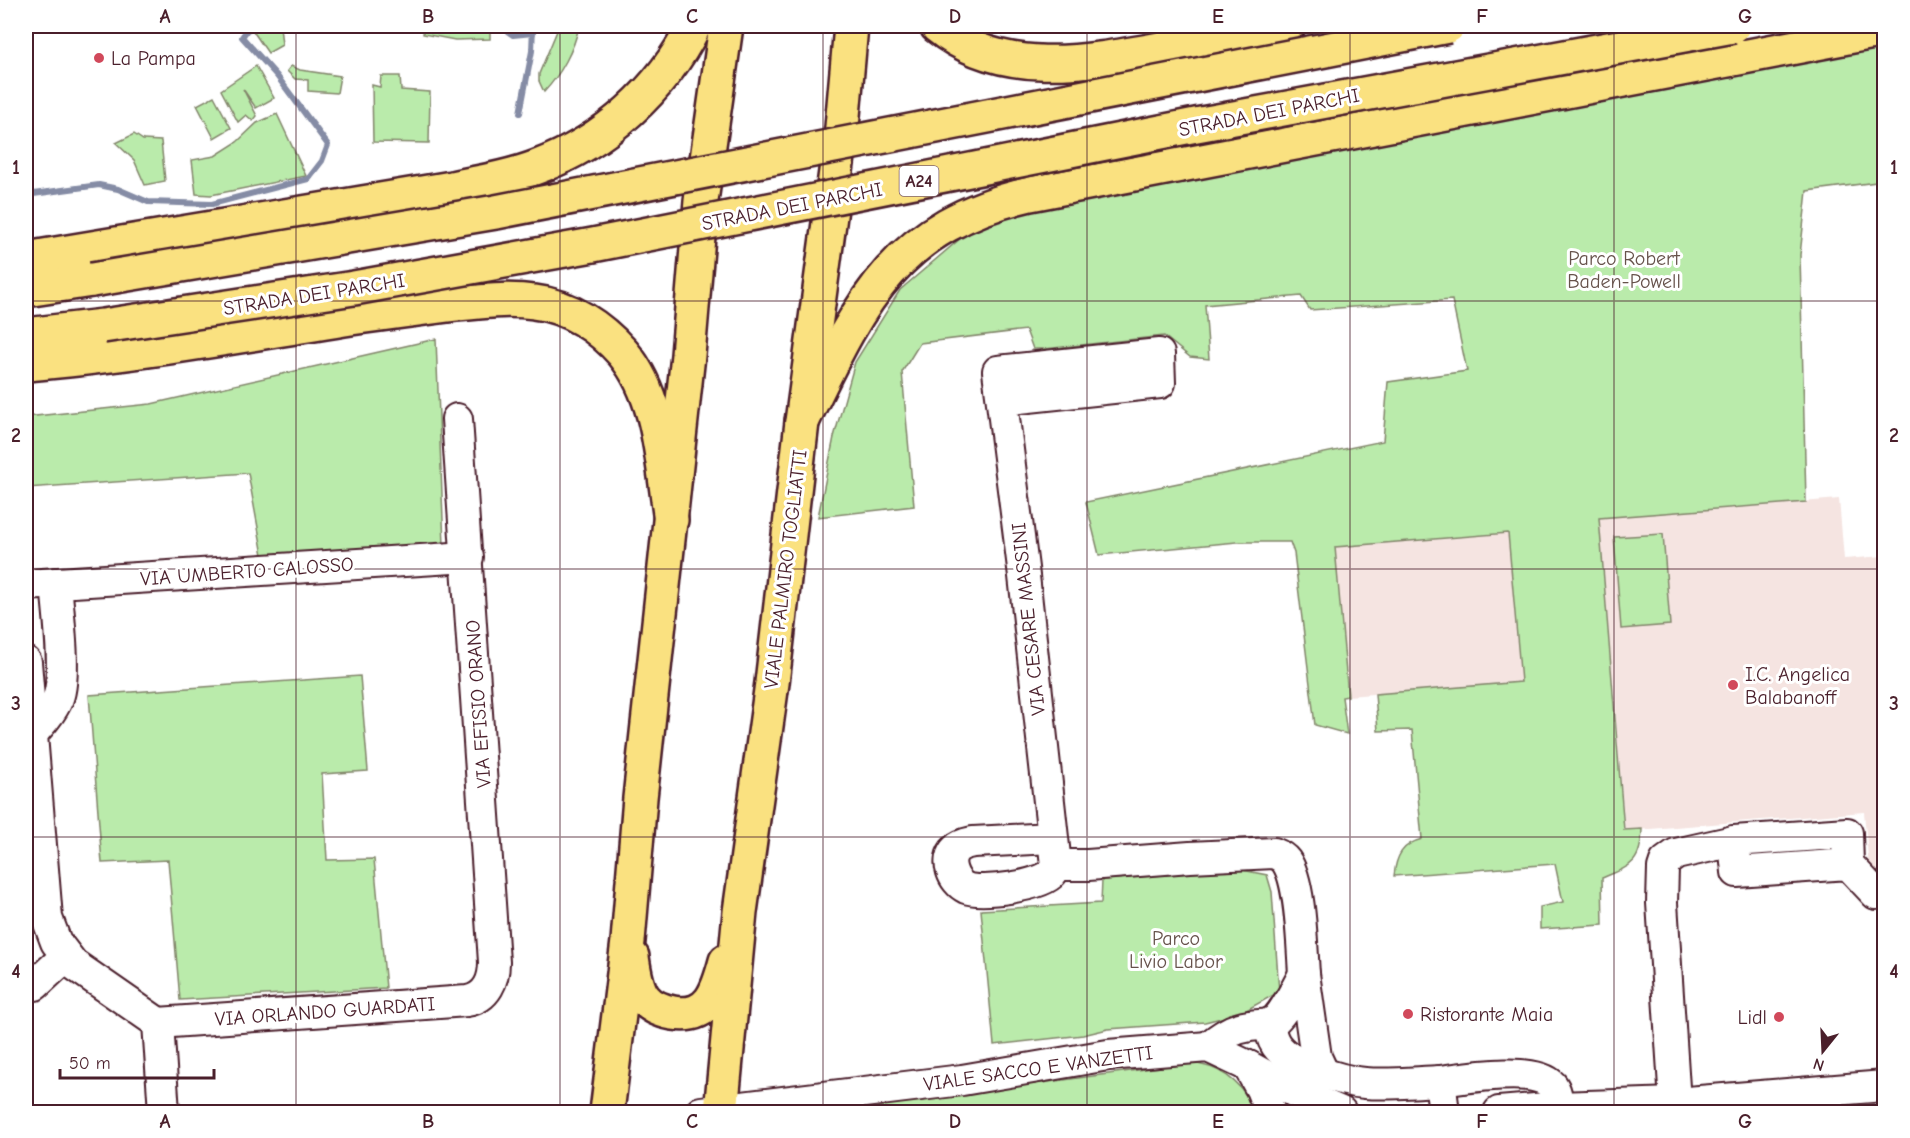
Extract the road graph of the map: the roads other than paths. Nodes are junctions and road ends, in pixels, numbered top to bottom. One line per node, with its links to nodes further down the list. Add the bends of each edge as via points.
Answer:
1 (694, 26): 9 (main road, via 662,76 628,112 591,142 537,167 452,188)
2 (726, 26): 16 (main road, via 701,201)
3 (851, 26): 15 (main road, VIALE PALMIRO TOGLIATTI, via 842,128)
4 (937, 26): 5 (main road, via 970,46 994,54 1055,64 1100,60)
5 (1288, 26)
6 (1448, 26): 10 (main road, bridge, via 496,212)
7 (1733, 26): 11 (main road, STRADA DEI PARCHI / A24, bridge, via 1196,125 582,247 354,288)
8 (1884, 30): 15 (main road, via 1030,194 984,207 929,236 882,279 846,333)
9 (26, 259)
10 (26, 290)
11 (26, 334)
12 (26, 364): 16 (main road, via 469,303 507,300 545,304 572,313 599,330 636,372 653,411)
13 (1002, 400): 13 (street, VIA CESARE MASSINI, via 998,371 1159,354 1161,383); 26 (street, VIA CESARE MASSINI, via 1054,851 1088,865 1274,853 1287,863 1294,882)
14 (457, 419): 17 (street, VIA EFISIO ORANO)
15 (802, 422): 23 (main road, VIALE PALMIRO TOGLIATTI)
16 (670, 520): 24 (main road)
17 (468, 557): 18 (street, VIA UMBERTO CALOSSO); 28 (street, VIA EFISIO ORANO, via 494,962)
18 (56, 583): 19 (street, VIA UMBERTO CALOSSO); 21 (street, via 61,688 51,711)
19 (26, 585)
20 (26, 662): 21 (street)
21 (31, 735): 25 (street, via 45,907 54,937)
22 (1884, 893): 37 (street, via 1876,894 1848,864 1847,833 1734,842 1676,854 1665,862 1662,903)
23 (741, 912): 24 (main road, via 719,986 709,1003 691,1014 659,1009 644,998); 39 (main road, VIALE PALMIRO TOGLIATTI)
24 (628, 941): 41 (main road)
25 (66, 957): 27 (street); 30 (street)
26 (1304, 974): 29 (street); 31 (street, VIA CESARE MASSINI)
27 (35, 985)
28 (487, 988): 30 (street, VIA ORLANDO GUARDATI, via 467,1001)
29 (1273, 1021): 31 (street, via 1290,1019); 32 (street, via 1233,1030); 34 (street, via 1272,1038 1282,1052)
30 (158, 1023): 40 (street)
31 (1312, 1026): 34 (street, VIA CESARE MASSINI, via 1316,1057)
32 (1208, 1047): 33 (street, VIALE SACCO E VANZETTI); 39 (street, VIALE SACCO E VANZETTI, via 1108,1055 962,1080)
33 (1248, 1066): 42 (street); 43 (street, VIALE SACCO E VANZETTI)
34 (1323, 1072): 35 (street, via 1368,1083)
35 (1440, 1080): 38 (street, via 1525,1074 1554,1087); 44 (street)
36 (1884, 1086): 37 (street)
37 (1675, 1103): 38 (street)
38 (1558, 1107): 45 (street)
39 (715, 1112)
40 (164, 1113)
41 (607, 1113)
42 (1270, 1113)
43 (1341, 1113)
44 (1444, 1113)
45 (1499, 1113)

